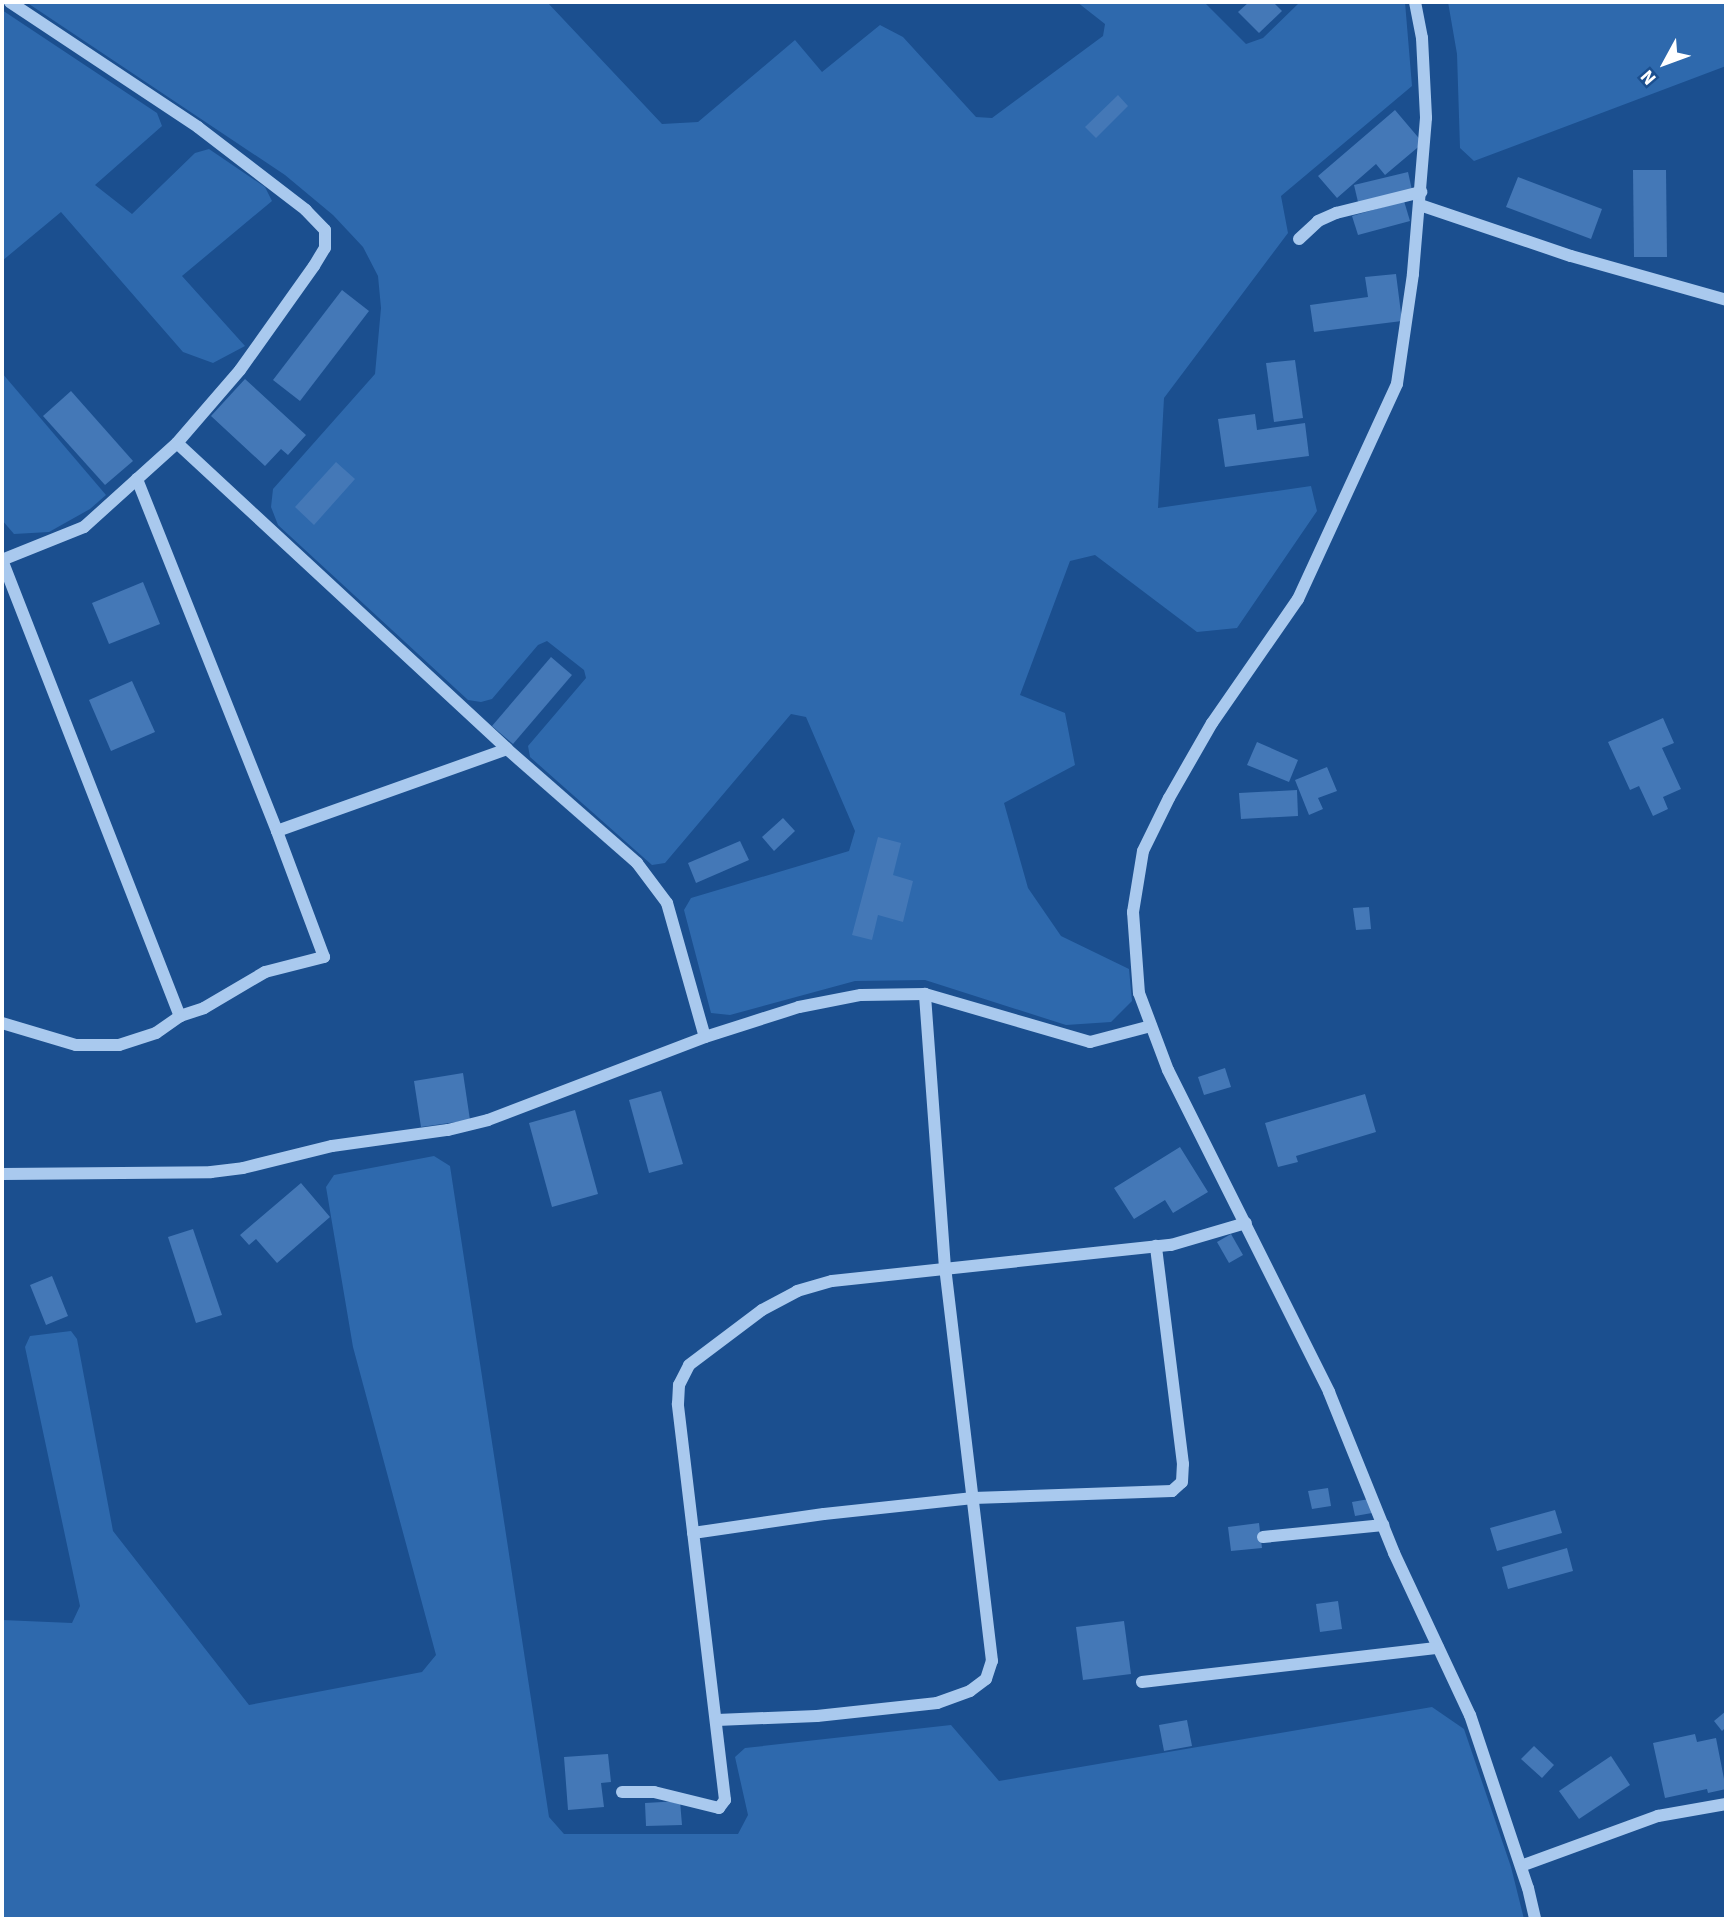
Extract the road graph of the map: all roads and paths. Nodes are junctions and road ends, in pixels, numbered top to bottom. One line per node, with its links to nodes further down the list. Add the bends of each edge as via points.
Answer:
1 (10, 2): 6 (street, via 198,127 306,210 325,230 325,248 314,266 240,370)
2 (1415, 2): 3 (street, via 1422,38 1426,118)
3 (1420, 199): 4 (street, via 1336,213 1318,221); 5 (street, via 1571,256); 15 (street, via 1396,384 1298,599 1212,723 1143,851 1133,912 1139,993)
4 (1299, 239)
5 (1726, 300)
6 (177, 443): 7 (street); 9 (street)
7 (137, 479): 8 (street, via 83,527); 10 (street)
8 (2, 560): 13 (street)
9 (507, 749): 10 (street); 16 (street, via 655,883 667,904)
10 (277, 831): 13 (street, via 324,957 265,972 204,1008)
11 (925, 994): 15 (street, via 1090,1042); 16 (street, via 862,995 811,1004); 20 (street)
12 (2, 1008): 14 (street)
13 (180, 1016): 14 (street, via 156,1033 119,1045 76,1045)
14 (4, 1023)
15 (1151, 1026): 18 (street, via 1168,1070)
16 (705, 1037): 17 (street, via 488,1120 448,1130 332,1146 211,1172)
17 (2, 1174)
18 (1246, 1223): 19 (street); 22 (street, via 1329,1392)
19 (1156, 1247): 20 (street); 21 (street, via 1182,1482 1172,1491)
20 (945, 1268): 21 (street); 23 (street, via 832,1281 797,1291 762,1310 689,1365 679,1385 678,1404)
21 (973, 1498): 23 (street); 27 (street, via 992,1661 986,1679 970,1691 937,1703 817,1716)
22 (1383, 1525): 24 (street); 25 (street)
23 (693, 1533): 27 (street)
24 (1263, 1536)
25 (1438, 1648): 26 (street); 30 (street, via 1470,1715)
26 (1142, 1682)
27 (717, 1720): 28 (street, via 725,1786 725,1800 719,1808 653,1792)
28 (622, 1792)
29 (1726, 1804): 30 (street, via 1658,1816)
30 (1521, 1866): 31 (street)
31 (1535, 1919)

